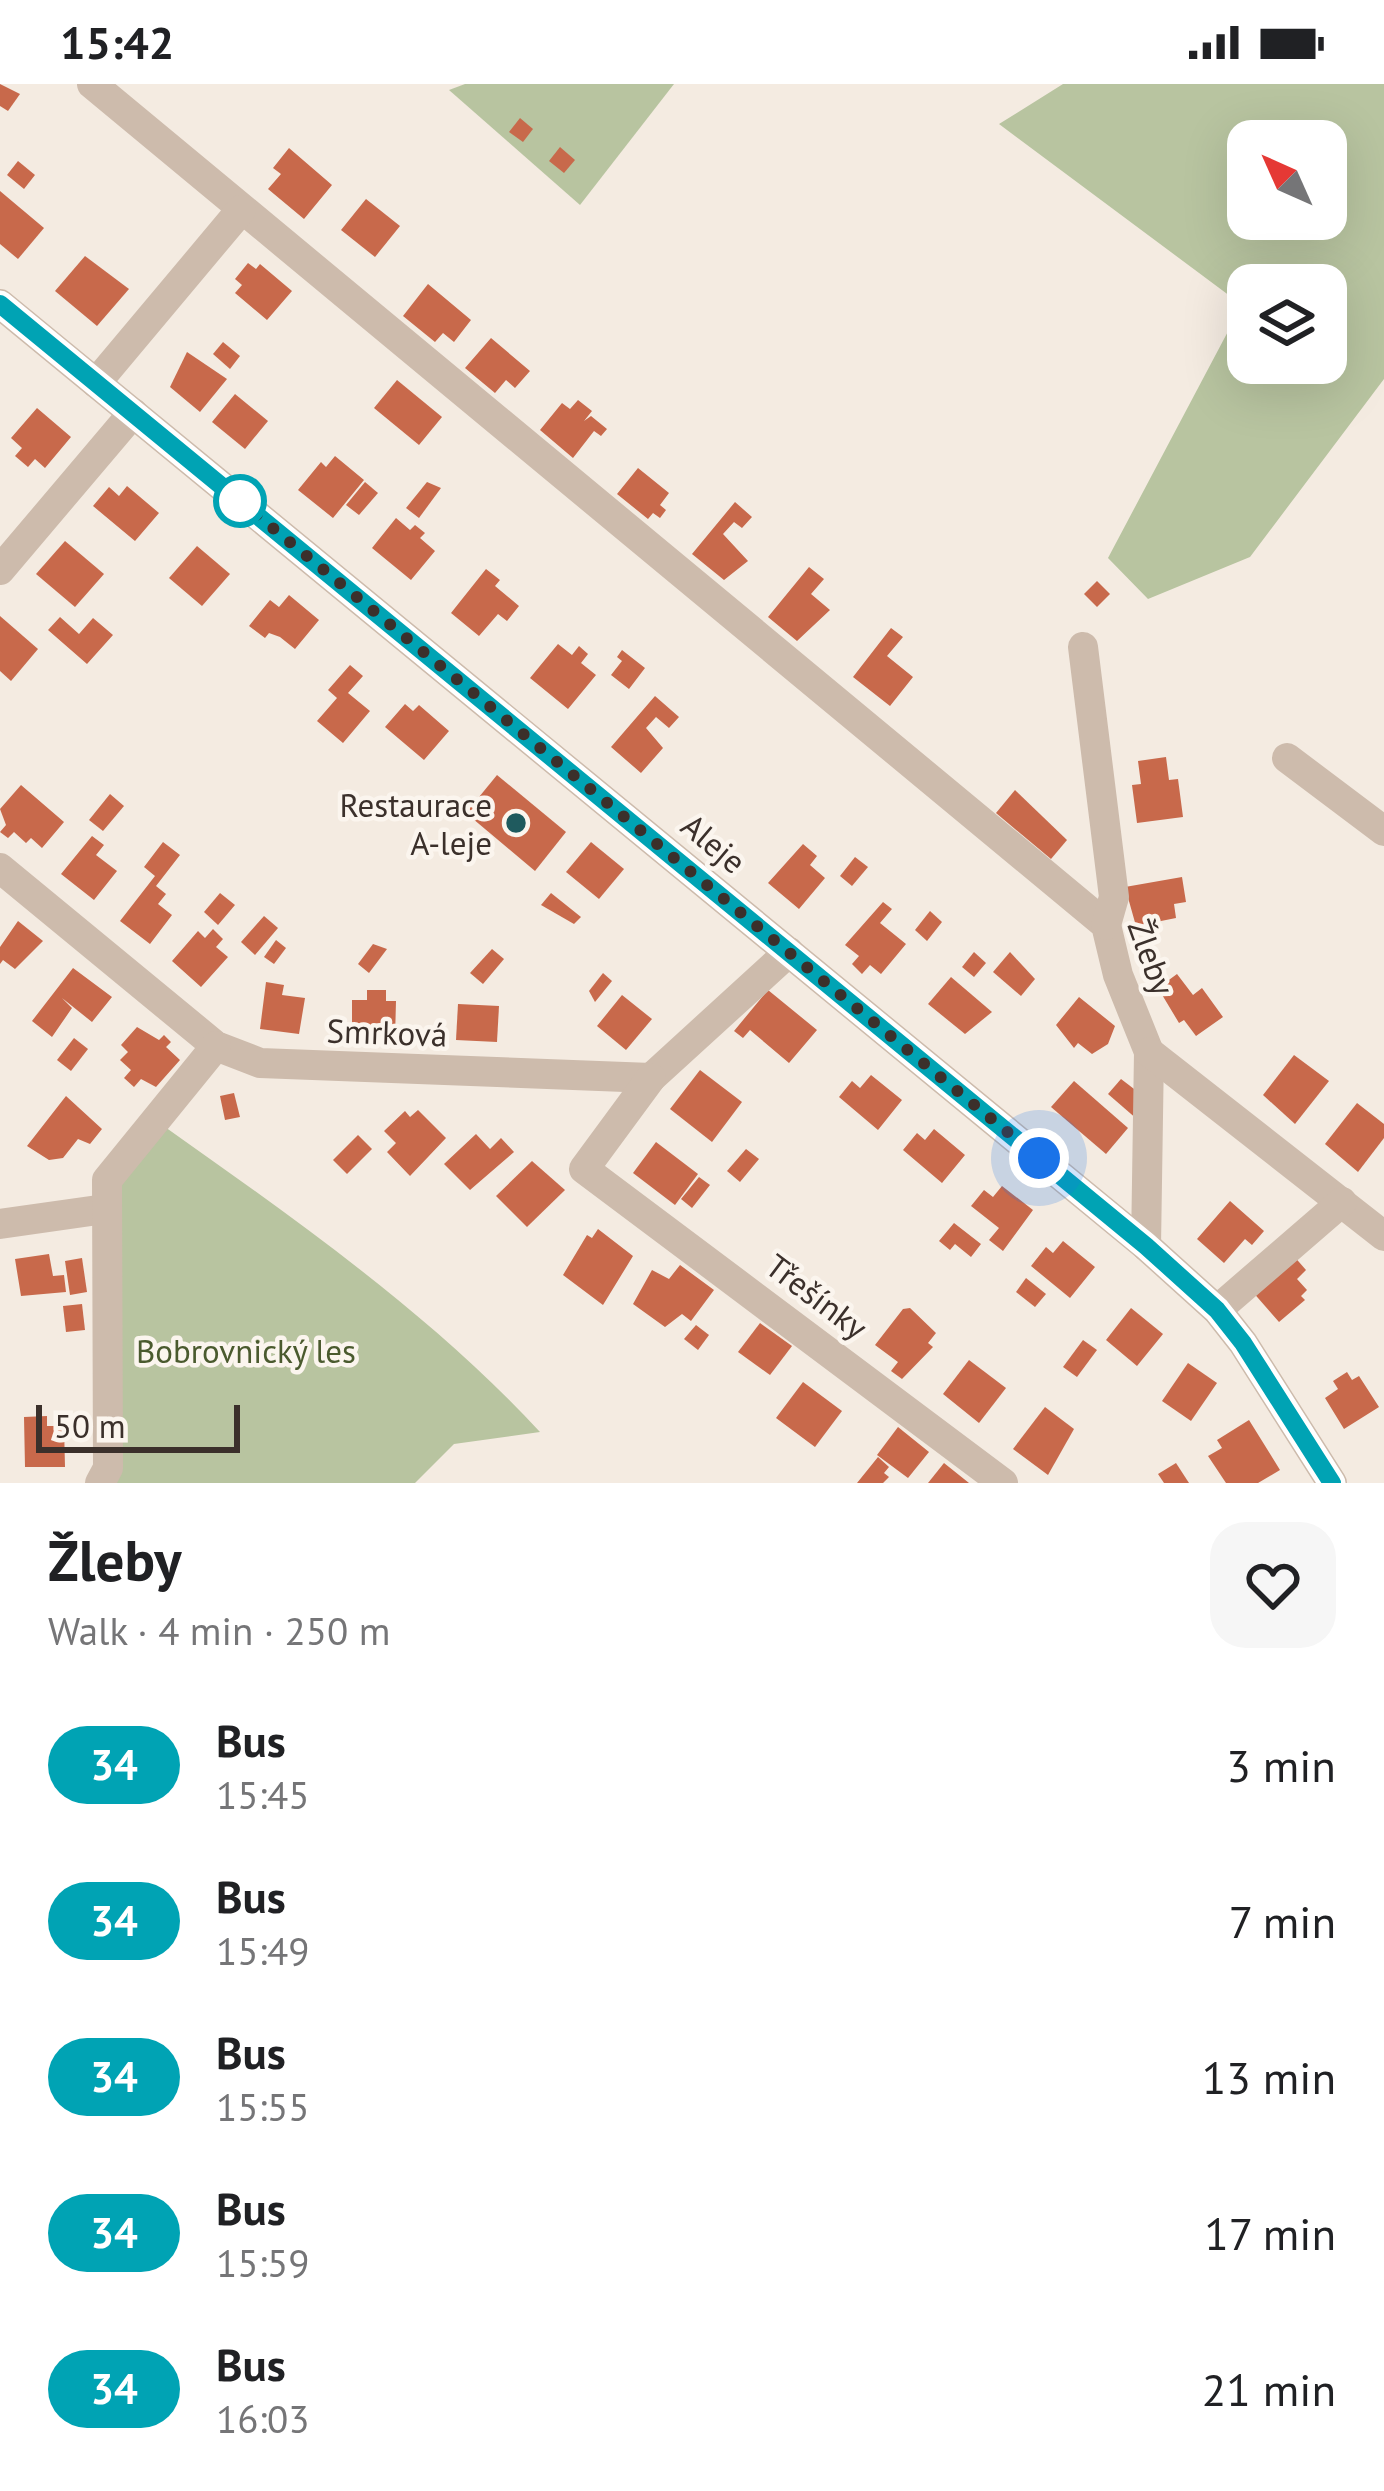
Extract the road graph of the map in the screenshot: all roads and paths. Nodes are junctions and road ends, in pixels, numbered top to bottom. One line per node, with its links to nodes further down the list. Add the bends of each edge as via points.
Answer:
1 (92, 84): 2 (street, Žleby)
2 (242, 210): 4 (street); 11 (street, Žleby)
3 (0, 304): 4 (street, Aleje)
4 (96, 382): 5 (street, Aleje)
5 (134, 413): 6 (street); 12 (street, Aleje)
6 (0, 570)
7 (1083, 647): 11 (street, via 1114,897)
8 (1287, 758): 9 (street)
9 (1384, 831)
10 (0, 868): 13 (street, Smrková)
11 (1106, 925): 14 (street, Žleby)
12 (789, 952): 15 (street); 20 (street, Aleje)
13 (216, 1046): 15 (street, Smrková, via 260,1064); 17 (street, via 107,1180)
14 (1149, 1052): 16 (street); 20 (street, Žleby)
15 (651, 1078): 23 (street, Třešínky, via 584,1169)
16 (1342, 1202): 19 (street); 21 (street)
17 (105, 1209): 18 (street); 22 (street, via 108,1468)
18 (0, 1224)
19 (1384, 1236)
20 (1146, 1246): 21 (street, Aleje)
21 (1217, 1310): 24 (street, Aleje)
22 (100, 1483)
23 (1003, 1483)
24 (1332, 1483)

